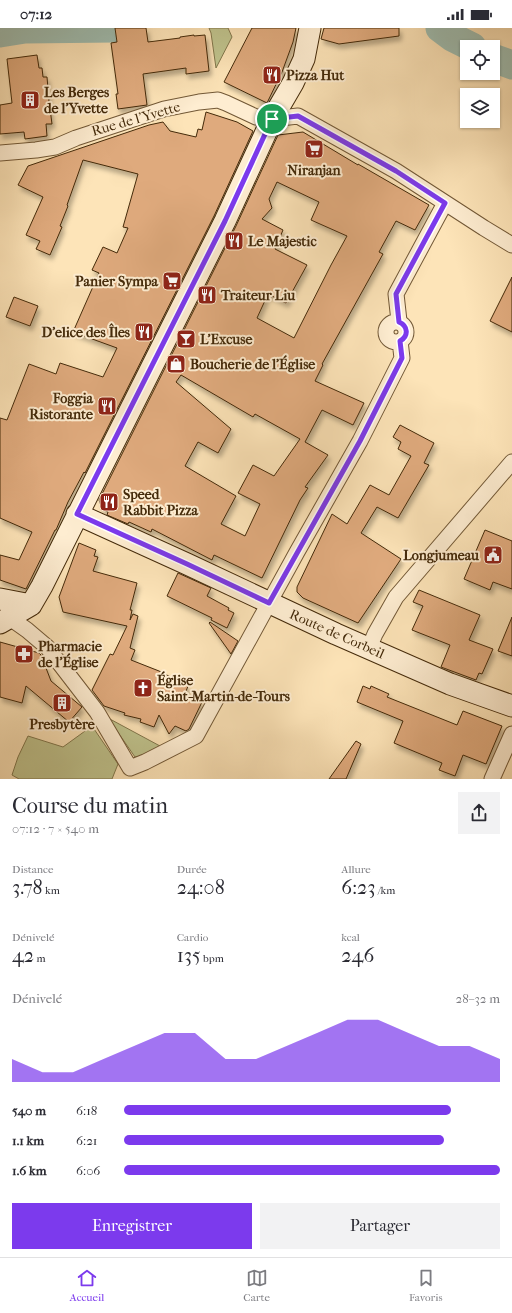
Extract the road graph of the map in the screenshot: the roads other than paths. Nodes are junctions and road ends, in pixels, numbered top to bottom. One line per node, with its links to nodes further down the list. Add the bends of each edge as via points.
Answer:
1 (310, 28): 2 (main road, via 304,59)
2 (272, 119): 3 (street, Rue de l'Yvette, via 256,117 226,103 211,100 164,109 55,147); 4 (street, Rue de l'Yvette, via 298,116 396,171); 7 (main road, via 225,221)
3 (0, 153)
4 (445, 203): 5 (street, Rue de l'Yvette); 9 (street, via 396,294 399,322 405,325 407,331 405,338 400,341 402,358 360,441)
5 (512, 245)
6 (512, 462): 12 (street, via 396,597)
7 (77, 514): 9 (main road, Route de Corbeil); 10 (main road)
8 (0, 599): 10 (main road)
9 (269, 603): 12 (main road, Route de Corbeil); 15 (street, via 196,736)
10 (31, 605): 11 (main road)
11 (5, 621): 15 (street, via 27,630 47,646 97,712)
12 (369, 648): 13 (main road, Route de Corbeil, via 450,684)
13 (512, 706)
14 (512, 734): 16 (street)
15 (126, 774)
16 (492, 779)

